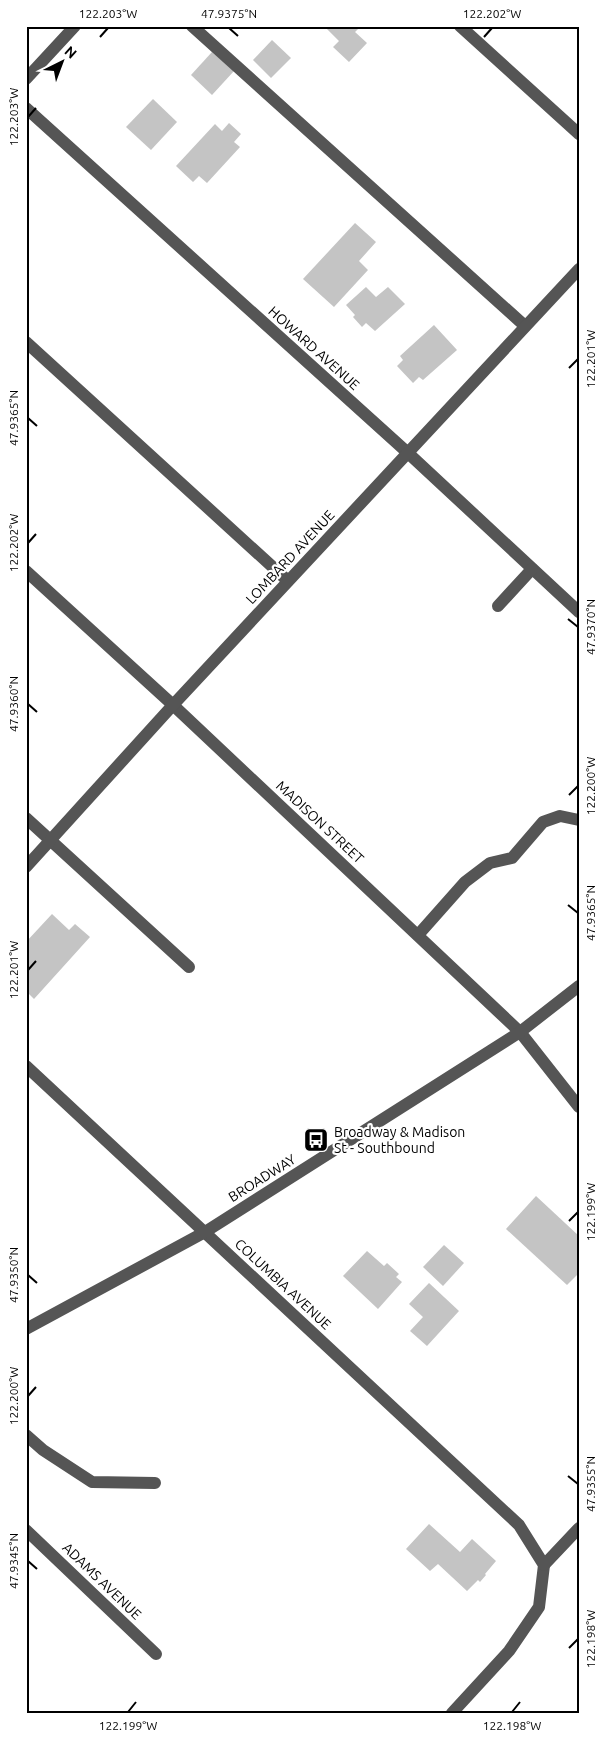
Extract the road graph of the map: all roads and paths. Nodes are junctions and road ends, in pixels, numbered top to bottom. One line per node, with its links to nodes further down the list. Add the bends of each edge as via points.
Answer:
1 (76, 26): 4 (street)
2 (192, 26): 8 (street)
3 (460, 26): 6 (street)
4 (26, 79)
5 (26, 108): 10 (street, HOWARD AVENUE)
6 (579, 134)
7 (579, 269): 8 (street, LOMBARD AVENUE)
8 (526, 326): 10 (street, LOMBARD AVENUE)
9 (26, 342): 13 (street)
10 (408, 453): 11 (street, HOWARD AVENUE); 13 (street, LOMBARD AVENUE)
11 (532, 569): 14 (street); 15 (street, HOWARD AVENUE)
12 (26, 571): 16 (street, MADISON STREET)
13 (288, 581): 16 (street, LOMBARD AVENUE)
14 (498, 606)
15 (579, 612)
16 (173, 705): 19 (street, LOMBARD AVENUE); 21 (street, MADISON STREET)
17 (26, 818): 19 (street)
18 (579, 820): 21 (street, via 560,816 543,822 512,858 490,863 465,882)
19 (51, 840): 20 (street, LOMBARD AVENUE); 22 (street)
20 (26, 867)
21 (418, 935): 24 (street, MADISON STREET)
22 (189, 967)
23 (579, 986): 24 (street, BROADWAY)
24 (520, 1032): 26 (street, MADISON STREET); 27 (street, BROADWAY)
25 (26, 1066): 27 (street, COLUMBIA AVENUE)
26 (579, 1107)
27 (205, 1232): 28 (street, BROADWAY); 33 (street, COLUMBIA AVENUE, via 518,1524)
28 (26, 1329)
29 (26, 1435): 30 (street, via 92,1482)
30 (155, 1483)
31 (579, 1528): 33 (street)
32 (26, 1530): 34 (street, ADAMS AVENUE)
33 (544, 1565): 35 (street, via 539,1607 509,1651)
34 (156, 1654)
35 (452, 1713)

